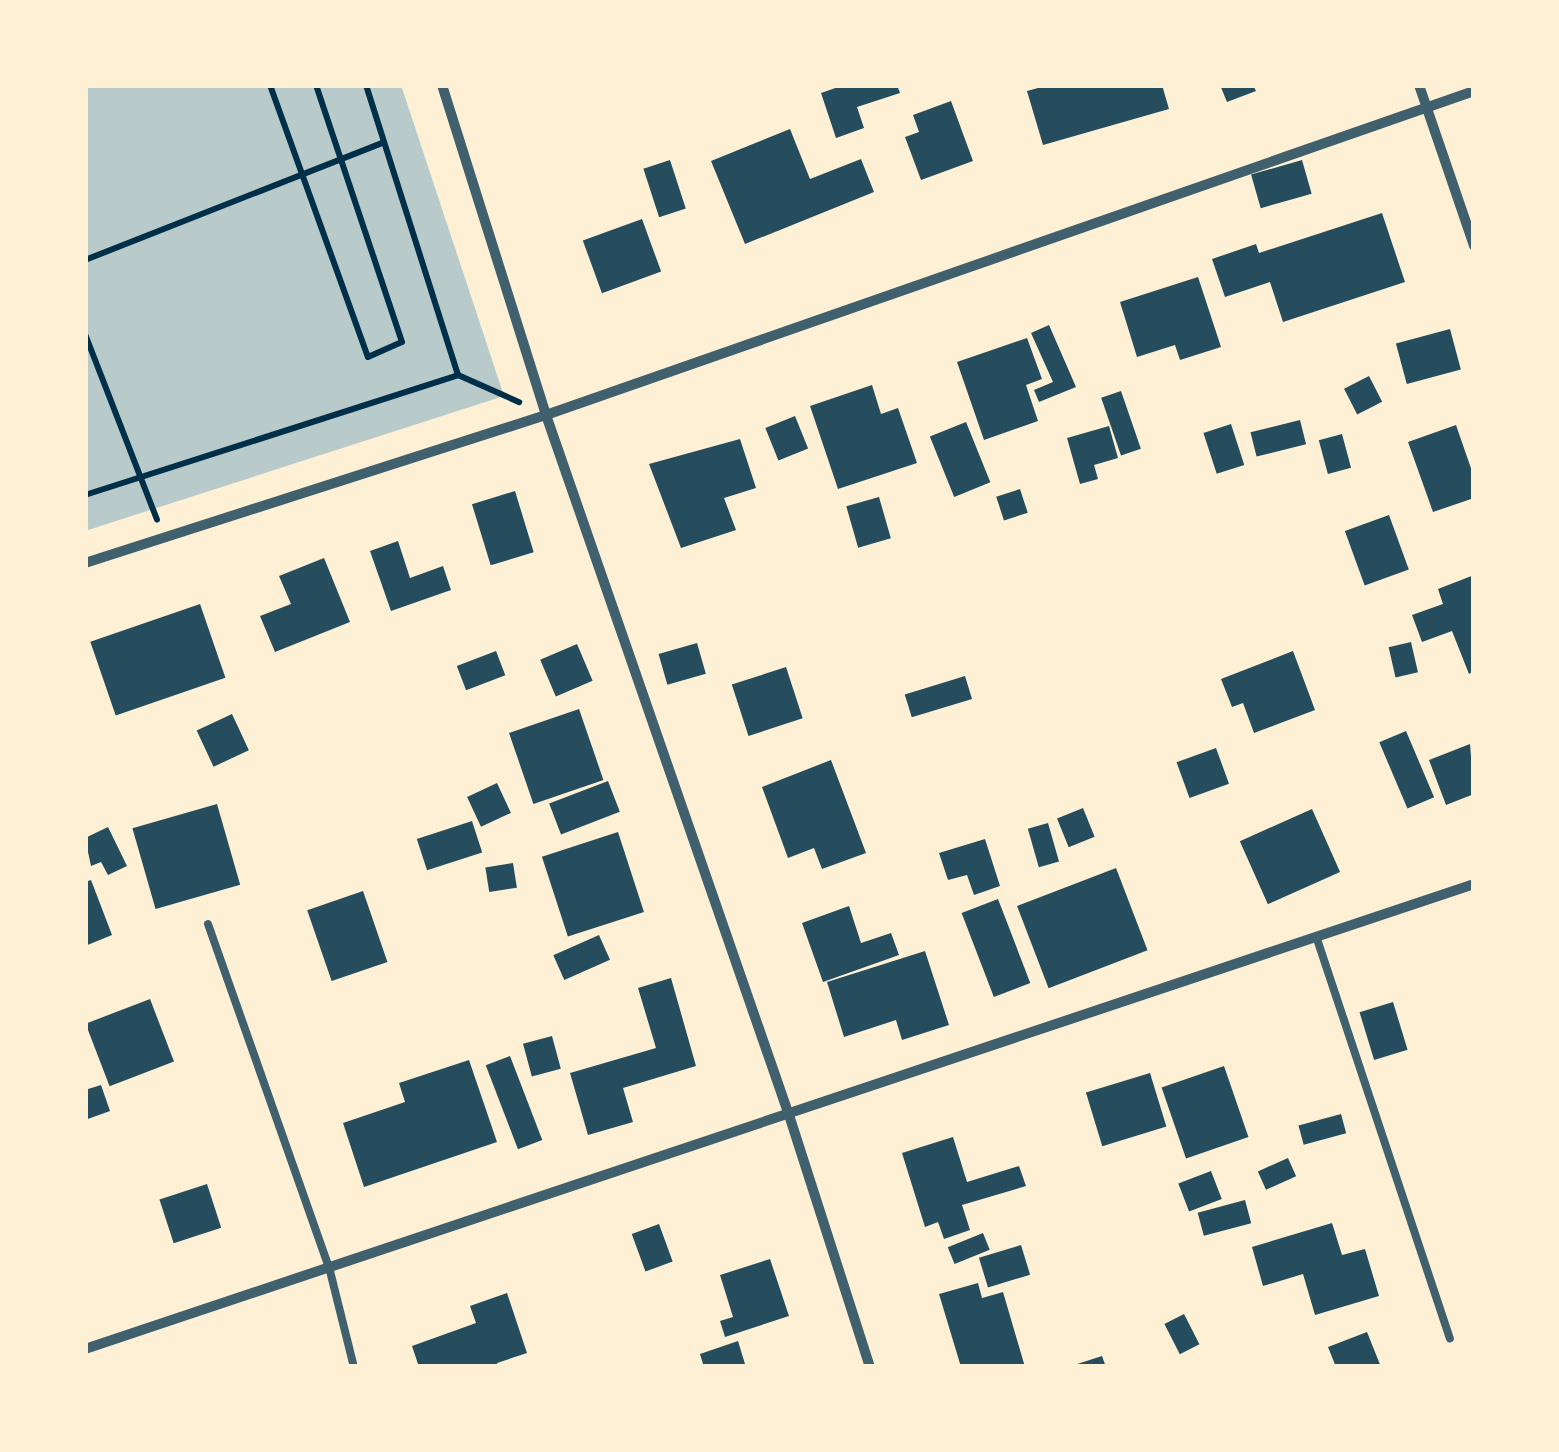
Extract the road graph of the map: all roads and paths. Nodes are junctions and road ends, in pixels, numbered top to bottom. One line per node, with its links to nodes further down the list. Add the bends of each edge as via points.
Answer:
1 (270, 85): 10 (path)
2 (316, 85): 9 (path)
3 (366, 85): 8 (path)
4 (442, 85): 15 (street)
5 (1419, 85): 7 (street)
6 (1474, 91): 7 (street)
7 (1427, 108): 11 (street); 15 (street)
8 (384, 142): 9 (path); 14 (path)
9 (342, 158): 10 (path); 10 (path, via 402,342 368,357)
10 (302, 174): 12 (path)
11 (1474, 246)
12 (85, 260)
13 (85, 334): 16 (path)
14 (458, 375): 15 (path); 16 (path)
15 (546, 414): 18 (street); 23 (street)
16 (142, 479): 17 (path); 18 (path)
17 (85, 495)
18 (164, 538): 19 (street)
19 (85, 564)
20 (1474, 884): 22 (street)
21 (208, 924): 24 (lane)
22 (1317, 939): 23 (street); 25 (lane)
23 (789, 1116): 24 (street); 28 (street)
24 (329, 1268): 26 (street); 27 (lane)
25 (1450, 1338)
26 (85, 1349)
27 (354, 1367)
28 (870, 1367)

